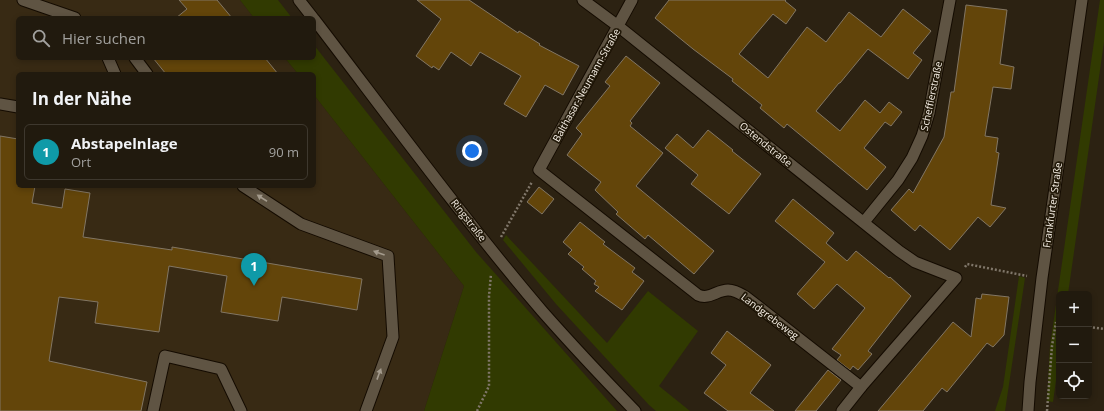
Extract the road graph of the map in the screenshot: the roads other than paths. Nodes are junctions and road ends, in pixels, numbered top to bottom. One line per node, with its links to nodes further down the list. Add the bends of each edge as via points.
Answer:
1 (23, 0): 7 (street)
2 (299, 0): 8 (street, Ringstraße)
3 (583, 0): 10 (street, Ostendstraße)
4 (632, 0): 10 (street, Balthasar-Neumann-Straße)
5 (950, 0): 19 (street, Schefflerstraße, via 929,113 922,136 898,180)
6 (1082, 0): 26 (street, Frankfurter Straße, via 1042,278)
7 (69, 16)
8 (312, 16)
9 (316, 22): 24 (street, Ringstraße, via 470,223 556,327)
10 (618, 26): 17 (street, Balthasar-Neumann-Straße); 19 (street, Ostendstraße)
11 (109, 60): 13 (street)
12 (136, 60): 14 (street)
13 (114, 72)
14 (146, 72)
15 (0, 104): 16 (street)
16 (16, 107)
17 (539, 170): 20 (street, Landgrebeweg, via 698,295 706,297 727,290 738,292)
18 (246, 188): 23 (street, one-way to 18, via 393,337 388,256 301,224)
19 (864, 222): 20 (street, Ostendstraße, via 915,262 956,278)
20 (861, 387): 25 (street)
21 (153, 411): 22 (street, via 165,356 221,369)
22 (241, 411)
23 (366, 411)
24 (635, 411)
25 (842, 411)
26 (1028, 411)

